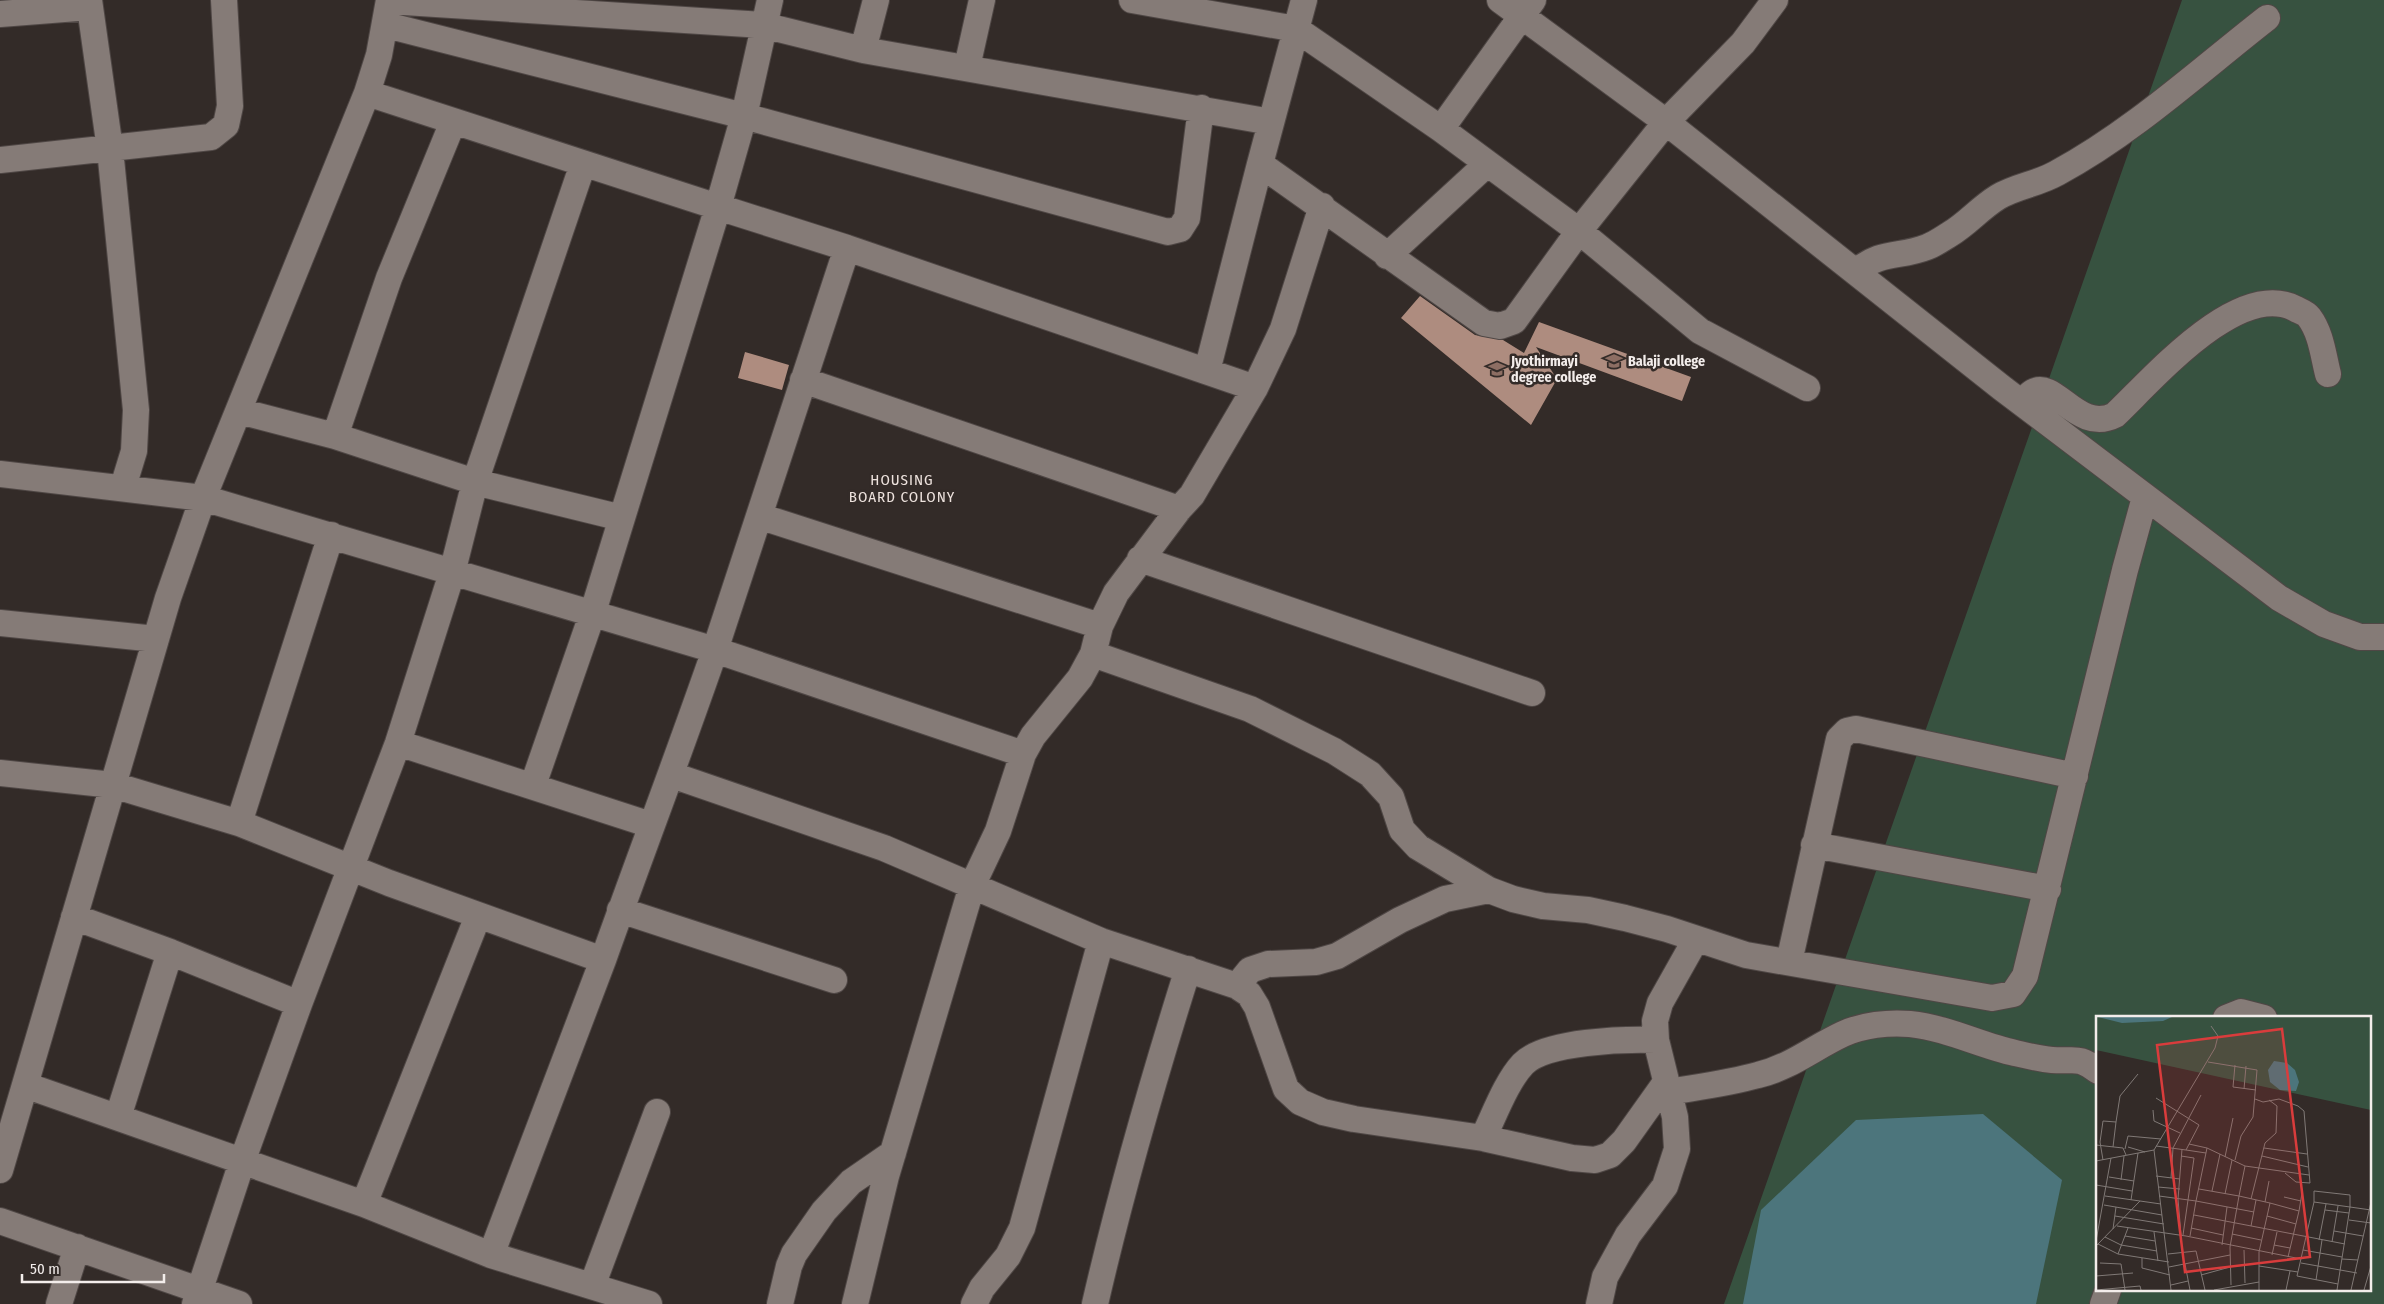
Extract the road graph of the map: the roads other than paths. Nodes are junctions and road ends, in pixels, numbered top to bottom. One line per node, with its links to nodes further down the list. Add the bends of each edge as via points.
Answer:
1 (224, 0): 25 (street, via 230,106 226,125 211,137)
2 (770, 0): 14 (street)
3 (876, 0): 16 (street)
4 (982, 0): 17 (street)
5 (1132, 0): 15 (street)
6 (1304, 0): 15 (street)
7 (1500, 0): 10 (street)
8 (1775, 0): 23 (street, via 1743,43)
9 (90, 4): 12 (street); 25 (street)
10 (1527, 8): 23 (street); 24 (street)
11 (388, 9): 14 (street); 18 (street); 20 (street)
12 (0, 14)
13 (2267, 18): 35 (street, via 2121,132 2056,173 1995,198 1952,233 1928,247 1882,255 1869,260)
14 (763, 25): 16 (street); 20 (street)
15 (1296, 29): 22 (street); 24 (street)
16 (863, 50): 17 (street)
17 (967, 67): 19 (street)
18 (367, 93): 21 (street); 42 (street)
19 (1201, 108): 20 (street, via 1187,218 1180,229 1168,232); 22 (street)
20 (744, 116): 31 (street)
21 (453, 122): 27 (street); 43 (street, via 389,278)
22 (1271, 122): 28 (street)
23 (1666, 122): 32 (street); 35 (street)
24 (1441, 129): 29 (street)
25 (110, 149): 26 (street); 46 (street, via 136,410 134,451)
26 (0, 160)
27 (583, 164): 31 (street); 45 (street)
28 (1260, 164): 30 (street); 36 (street)
29 (1487, 164): 32 (street); 34 (street)
30 (1322, 206): 34 (street); 39 (street, via 1283,329)
31 (718, 208): 33 (street); 51 (street)
32 (1579, 231): 34 (street, via 1514,321 1500,326 1484,323); 40 (street, via 1700,331)
33 (847, 248): 36 (street); 38 (street)
34 (1387, 256)
35 (1857, 271): 41 (street)
36 (1207, 372): 39 (street)
37 (2328, 374): 41 (street, via 2318,331 2307,315 2285,303 2264,302 2236,312 2205,331 2106,420 2090,419 2048,392 2039,390)
38 (803, 380): 49 (street); 50 (street)
39 (1255, 388): 49 (street, via 1204,476)
40 (1808, 388)
41 (2022, 403): 47 (street)
42 (238, 411): 43 (street); 48 (street)
43 (335, 436): 45 (street)
44 (0, 474): 46 (street)
45 (475, 482): 51 (street); 54 (street)
46 (124, 487): 48 (street)
47 (2145, 497): 58 (street, via 2279,598 2324,624 2360,637); 67 (street)
48 (203, 498): 52 (street); 59 (street)
49 (1179, 509): 53 (street)
50 (759, 516): 57 (street); 60 (street)
51 (622, 518): 55 (street)
52 (331, 536): 54 (street); 70 (street)
53 (1140, 559): 57 (street, via 1116,593); 62 (street)
54 (452, 573): 55 (street); 63 (street)
55 (592, 615): 60 (street); 68 (street)
56 (0, 622): 59 (street)
57 (1100, 626): 61 (street)
58 (2384, 637)
59 (156, 639): 69 (street)
60 (715, 650): 64 (street); 66 (street)
61 (1093, 654): 64 (street, via 1080,678 1033,736); 76 (street, via 1250,709 1334,751 1370,774 1391,797 1402,830 1418,847)
62 (1532, 692)
63 (398, 743): 68 (street); 73 (street)
64 (1023, 754): 74 (street, via 998,831)
65 (0, 773): 69 (street)
66 (672, 775): 71 (street); 74 (street, via 884,848)
67 (2075, 776): 72 (street, via 1856,730 1847,731 1839,739); 75 (street)
68 (533, 785): 71 (street)
69 (113, 786): 70 (street); 79 (street)
70 (239, 824): 73 (street)
71 (651, 825): 77 (street)
72 (1814, 845): 75 (street); 84 (street)
73 (352, 869): 78 (street); 88 (street)
74 (972, 886): 81 (street); 98 (street)
75 (2048, 888): 84 (street, via 2025,976 2013,994 1992,998)
76 (1489, 890): 80 (street, via 1543,906 1588,910 1625,918); 87 (street, via 1445,899 1337,956 1316,962 1268,964 1250,970)
77 (620, 910): 83 (street); 86 (street)
78 (478, 916): 83 (street); 101 (street)
79 (74, 918): 82 (street); 93 (street)
80 (1696, 939): 84 (street, via 1746,956); 91 (street, via 1660,1003 1655,1021)
81 (1101, 941): 85 (street); 113 (street, via 1022,1228 1008,1256 982,1288)
82 (170, 952): 88 (street); 96 (street)
83 (603, 960): 104 (street)
84 (1789, 962)
85 (1188, 969): 87 (street); 114 (street, via 1147,1099)
86 (834, 980)
87 (1237, 986): 97 (street, via 1249,994 1257,1007 1286,1088 1300,1102 1323,1112 1354,1119)
88 (299, 1004): 99 (street)
89 (2231, 1016): 90 (street, via 2241,1012)
90 (2256, 1016)
91 (1656, 1040): 94 (street); 97 (street, via 1619,1039 1574,1044 1524,1062 1515,1073)
92 (2096, 1070): 94 (street, via 2086,1062 2072,1058 2036,1058 1949,1031 1909,1024 1879,1024 1844,1033 1793,1063 1758,1076)
93 (25, 1084): 96 (street); 100 (street)
94 (1667, 1087): 97 (street, via 1624,1141 1610,1155 1595,1160); 115 (street, via 1675,1117 1677,1149 1665,1186 1628,1235 1605,1277)
95 (657, 1112): 105 (street)
96 (118, 1117): 99 (street)
97 (1483, 1138)
98 (893, 1153): 111 (street, via 851,1182 824,1211 794,1254); 112 (street)
99 (242, 1159): 101 (street); 107 (street)
100 (0, 1170)
101 (364, 1204): 104 (street)
102 (0, 1220): 103 (street)
103 (77, 1247): 107 (street); 108 (street)
104 (491, 1255): 105 (street)
105 (592, 1286): 110 (street)
106 (2107, 1292): 116 (street)
107 (197, 1297): 109 (street)
108 (59, 1304)
109 (239, 1304)
110 (649, 1304)
111 (780, 1304)
112 (855, 1304)
113 (974, 1304)
114 (1095, 1304)
115 (1599, 1304)
116 (2103, 1304)

